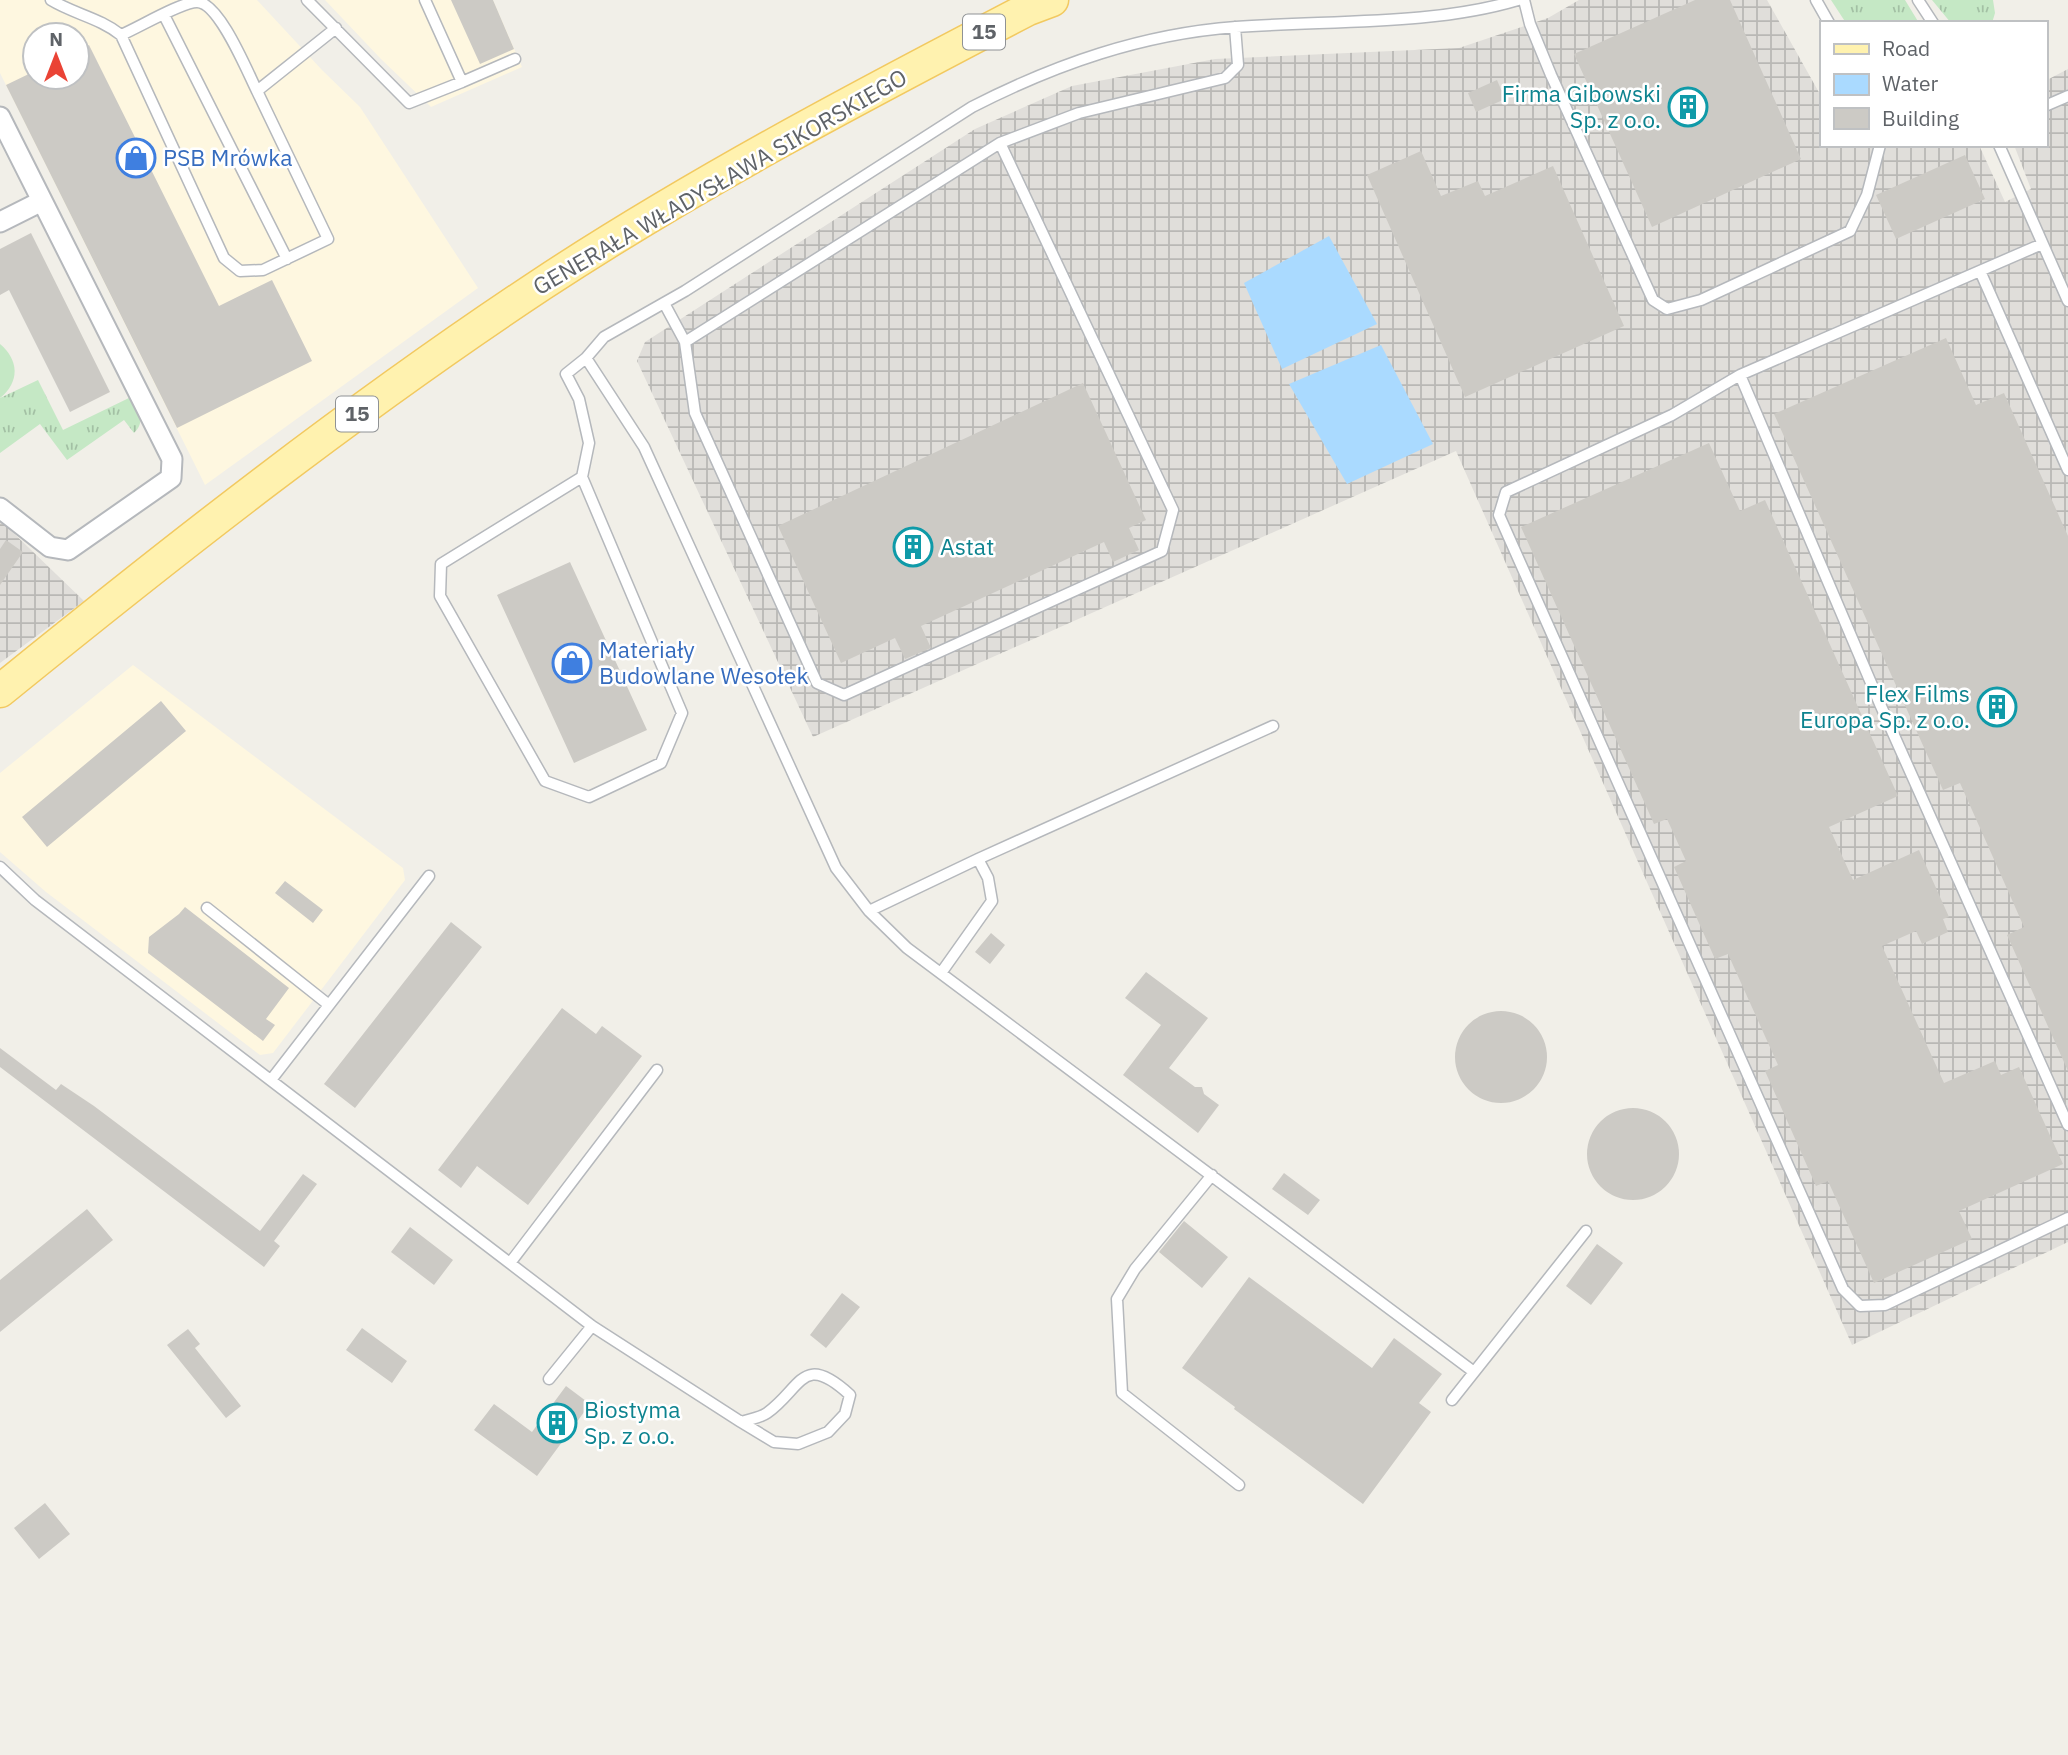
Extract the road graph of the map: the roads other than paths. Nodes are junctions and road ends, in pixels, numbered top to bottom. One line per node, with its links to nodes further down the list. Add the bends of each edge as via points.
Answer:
1 (51, 0): 14 (lane, via 109,25)
2 (425, 0): 16 (lane)
3 (1052, 0): 37 (main road, GENERAŁA WŁADYSŁAWA SIKORSKIEGO / 15, via 845,105 540,285 381,396)
4 (1518, 0): 12 (lane, via 1464,12)
5 (1524, 0): 22 (lane, via 1551,75 1653,300 1667,309 1701,300 1850,231 1867,195)
6 (1816, 0): 10 (lane)
7 (1918, 0): 11 (lane)
8 (311, 2): 13 (lane)
9 (164, 15): 14 (lane); 17 (lane, via 193,3 210,6); 27 (lane)
10 (1828, 21)
11 (1932, 21)
12 (1235, 27): 21 (lane, via 1238,65 1225,78 1079,113); 30 (lane, via 1126,45 1010,88 972,107)
13 (336, 28): 16 (lane, via 409,103); 17 (lane)
14 (121, 35): 27 (lane, via 225,258 240,271 263,270)
15 (515, 59): 16 (lane)
16 (462, 82)
17 (257, 90): 27 (lane, via 328,239)
18 (2068, 96): 19 (lane)
19 (2047, 105)
20 (0, 117): 24 (street)
21 (1000, 143): 31 (lane); 31 (lane, via 1173,510 1162,551 844,695 817,683 695,413)
22 (1879, 147)
23 (1999, 147): 26 (lane)
24 (42, 201): 25 (street); 36 (street, via 172,459 171,478 68,550 50,547)
25 (0, 222)
26 (2042, 244): 28 (lane); 29 (lane)
27 (287, 259)
28 (1980, 271): 33 (lane); 34 (lane)
29 (2067, 297)
30 (664, 303): 31 (lane); 32 (lane, via 604,337)
31 (685, 342)
32 (586, 358): 35 (lane, via 566,373 579,399 589,443); 43 (lane, via 644,447 836,868)
33 (1740, 374): 48 (lane, via 1880,704); 50 (lane, via 1672,415 1506,492 1499,515 1843,1289 1860,1306 1885,1305)
34 (2068, 470)
35 (582, 477): 35 (lane, via 441,564 440,596 545,781 589,797 660,763 682,713)
36 (0, 508)
37 (0, 691)
38 (1273, 726): 39 (lane)
39 (978, 859): 43 (lane); 44 (lane, via 992,901)
40 (0, 867): 47 (lane, via 35,900)
41 (429, 876): 45 (lane)
42 (207, 908): 45 (lane)
43 (869, 911): 44 (lane)
44 (941, 973): 49 (lane)
45 (329, 1005): 47 (lane)
46 (657, 1070): 52 (lane)
47 (271, 1080): 52 (lane)
48 (2068, 1125)
49 (1212, 1175): 54 (lane); 58 (lane, via 1135,1269 1117,1299 1122,1393)
50 (2068, 1218)
51 (1587, 1231): 54 (lane)
52 (510, 1263): 53 (lane)
53 (592, 1326): 55 (lane); 57 (lane)
54 (1474, 1372): 56 (lane)
55 (550, 1379)
56 (1452, 1400)
57 (741, 1422): 57 (lane, via 775,1441 798,1444 828,1432 845,1414 850,1395 821,1375 804,1377 764,1415)
58 (1239, 1485)

